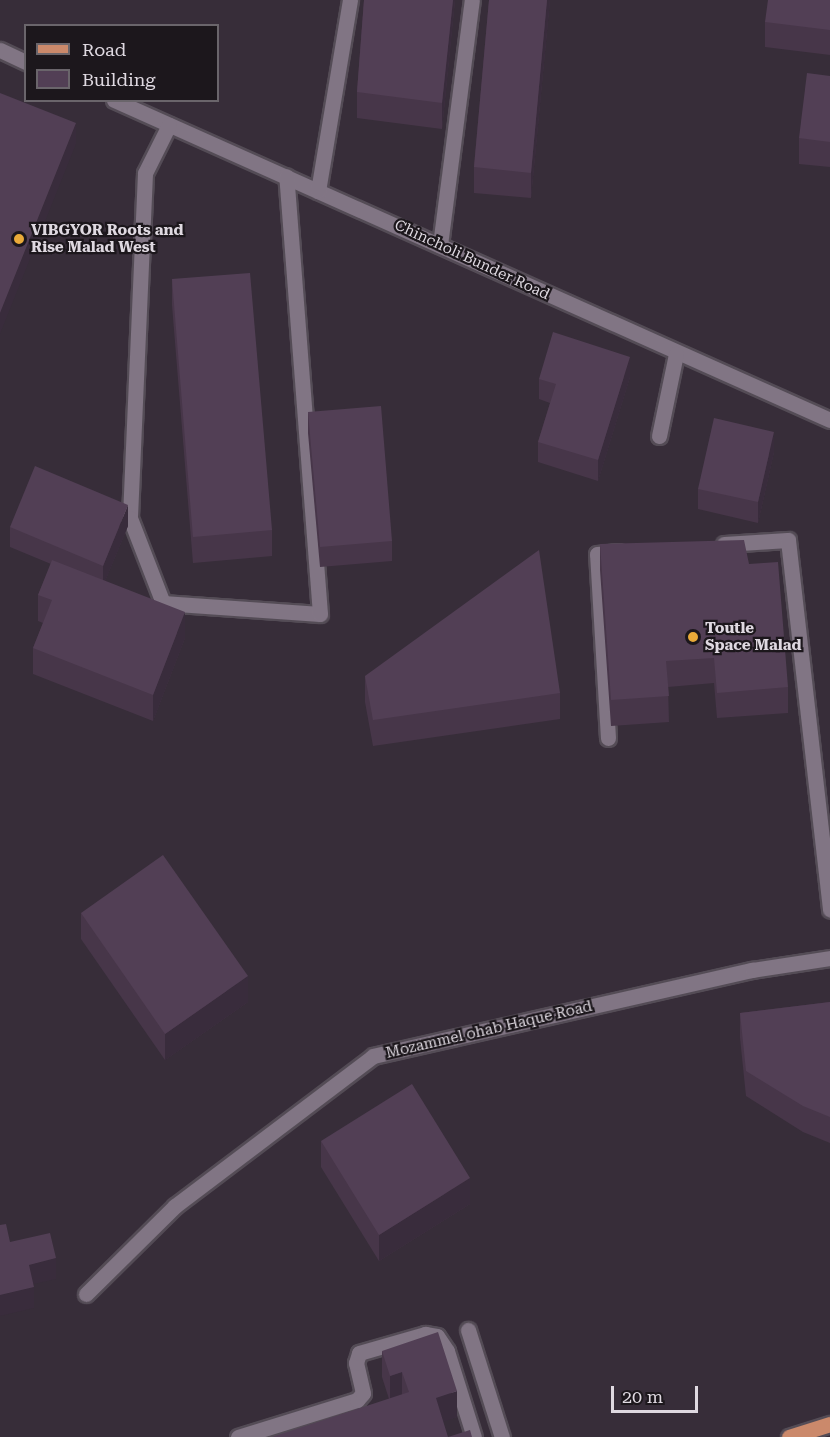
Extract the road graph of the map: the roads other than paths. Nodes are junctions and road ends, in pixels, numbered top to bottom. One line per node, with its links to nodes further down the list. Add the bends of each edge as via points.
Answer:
1 (350, 0): 8 (street)
2 (472, 0): 9 (street)
3 (0, 50): 4 (street)
4 (24, 61)
5 (118, 102): 6 (street, Chincholi Bunder Road)
6 (169, 125): 7 (street, Chincholi Bunder Road); 7 (street, via 145,173 130,518 163,603 320,614)
7 (286, 176): 8 (street, Chincholi Bunder Road)
8 (318, 191): 9 (street, Chincholi Bunder Road)
9 (440, 245): 10 (street, Chincholi Bunder Road)
10 (676, 354): 11 (street, Chincholi Bunder Road); 12 (street)
11 (830, 420)
12 (659, 436)
13 (704, 546): 16 (street, via 788,540)
14 (633, 551): 15 (street, via 597,554)
15 (608, 738)
16 (830, 910)
17 (830, 957): 18 (street, Mozammel ohab Haque Road, via 752,970 373,1056 175,1206)
18 (86, 1294)
19 (468, 1330): 23 (street)
20 (830, 1424): 24 (main road)
21 (238, 1437): 22 (street, via 357,1400 363,1393 356,1363 360,1353 425,1334 437,1336 447,1351)
22 (474, 1437)
23 (502, 1437)
24 (789, 1437)

